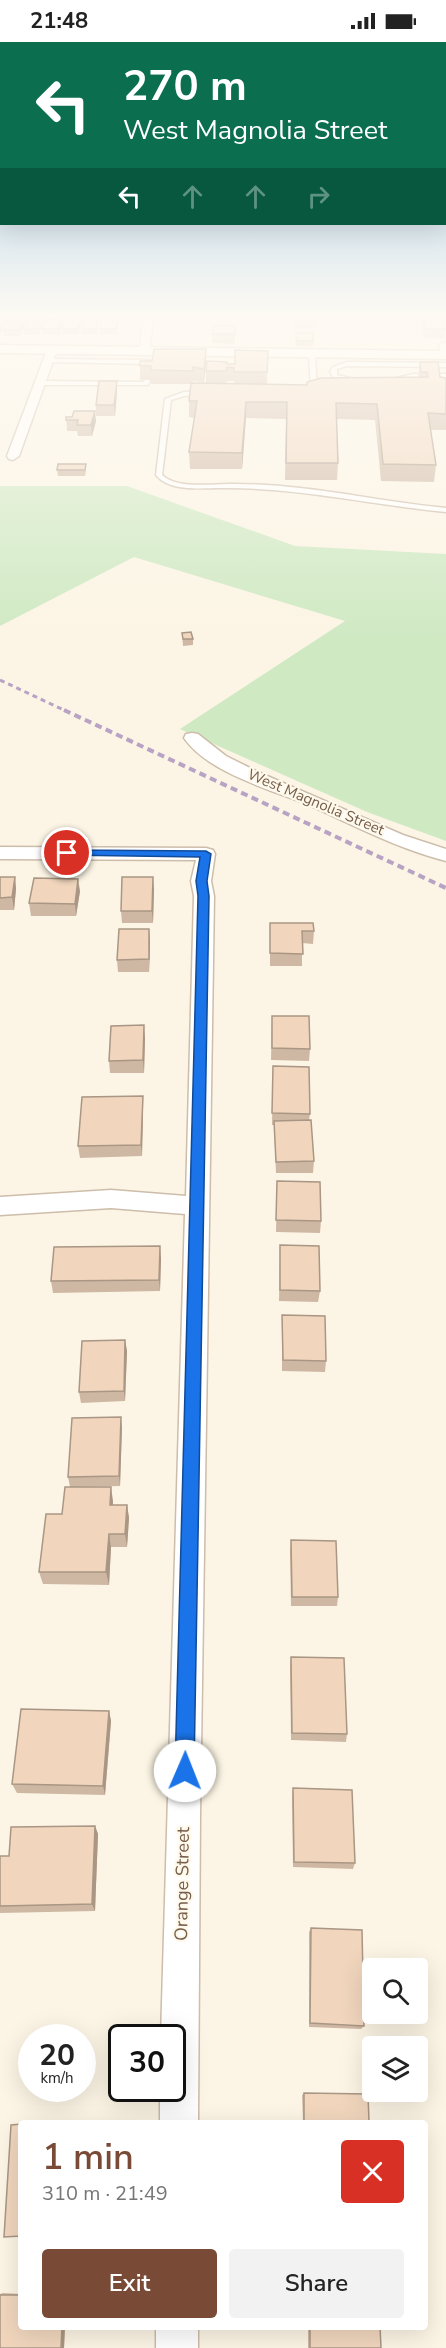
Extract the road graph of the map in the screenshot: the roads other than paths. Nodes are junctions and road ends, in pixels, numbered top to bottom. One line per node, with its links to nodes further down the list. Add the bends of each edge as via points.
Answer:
1 (25, 424): 3 (street)
2 (165, 424): 4 (lane, via 159,475 166,482 263,486)
3 (13, 456)
4 (446, 510)
5 (192, 738): 7 (street, West Magnolia Street, via 213,755 263,781)
6 (0, 853): 9 (street, Orange Street, via 206,854 201,881 204,896)
7 (446, 855)
8 (0, 1206): 9 (street, via 111,1199)
9 (198, 1206): 10 (street, Orange Street)
10 (179, 2120)
11 (177, 2330): 12 (street)
12 (177, 2348)

